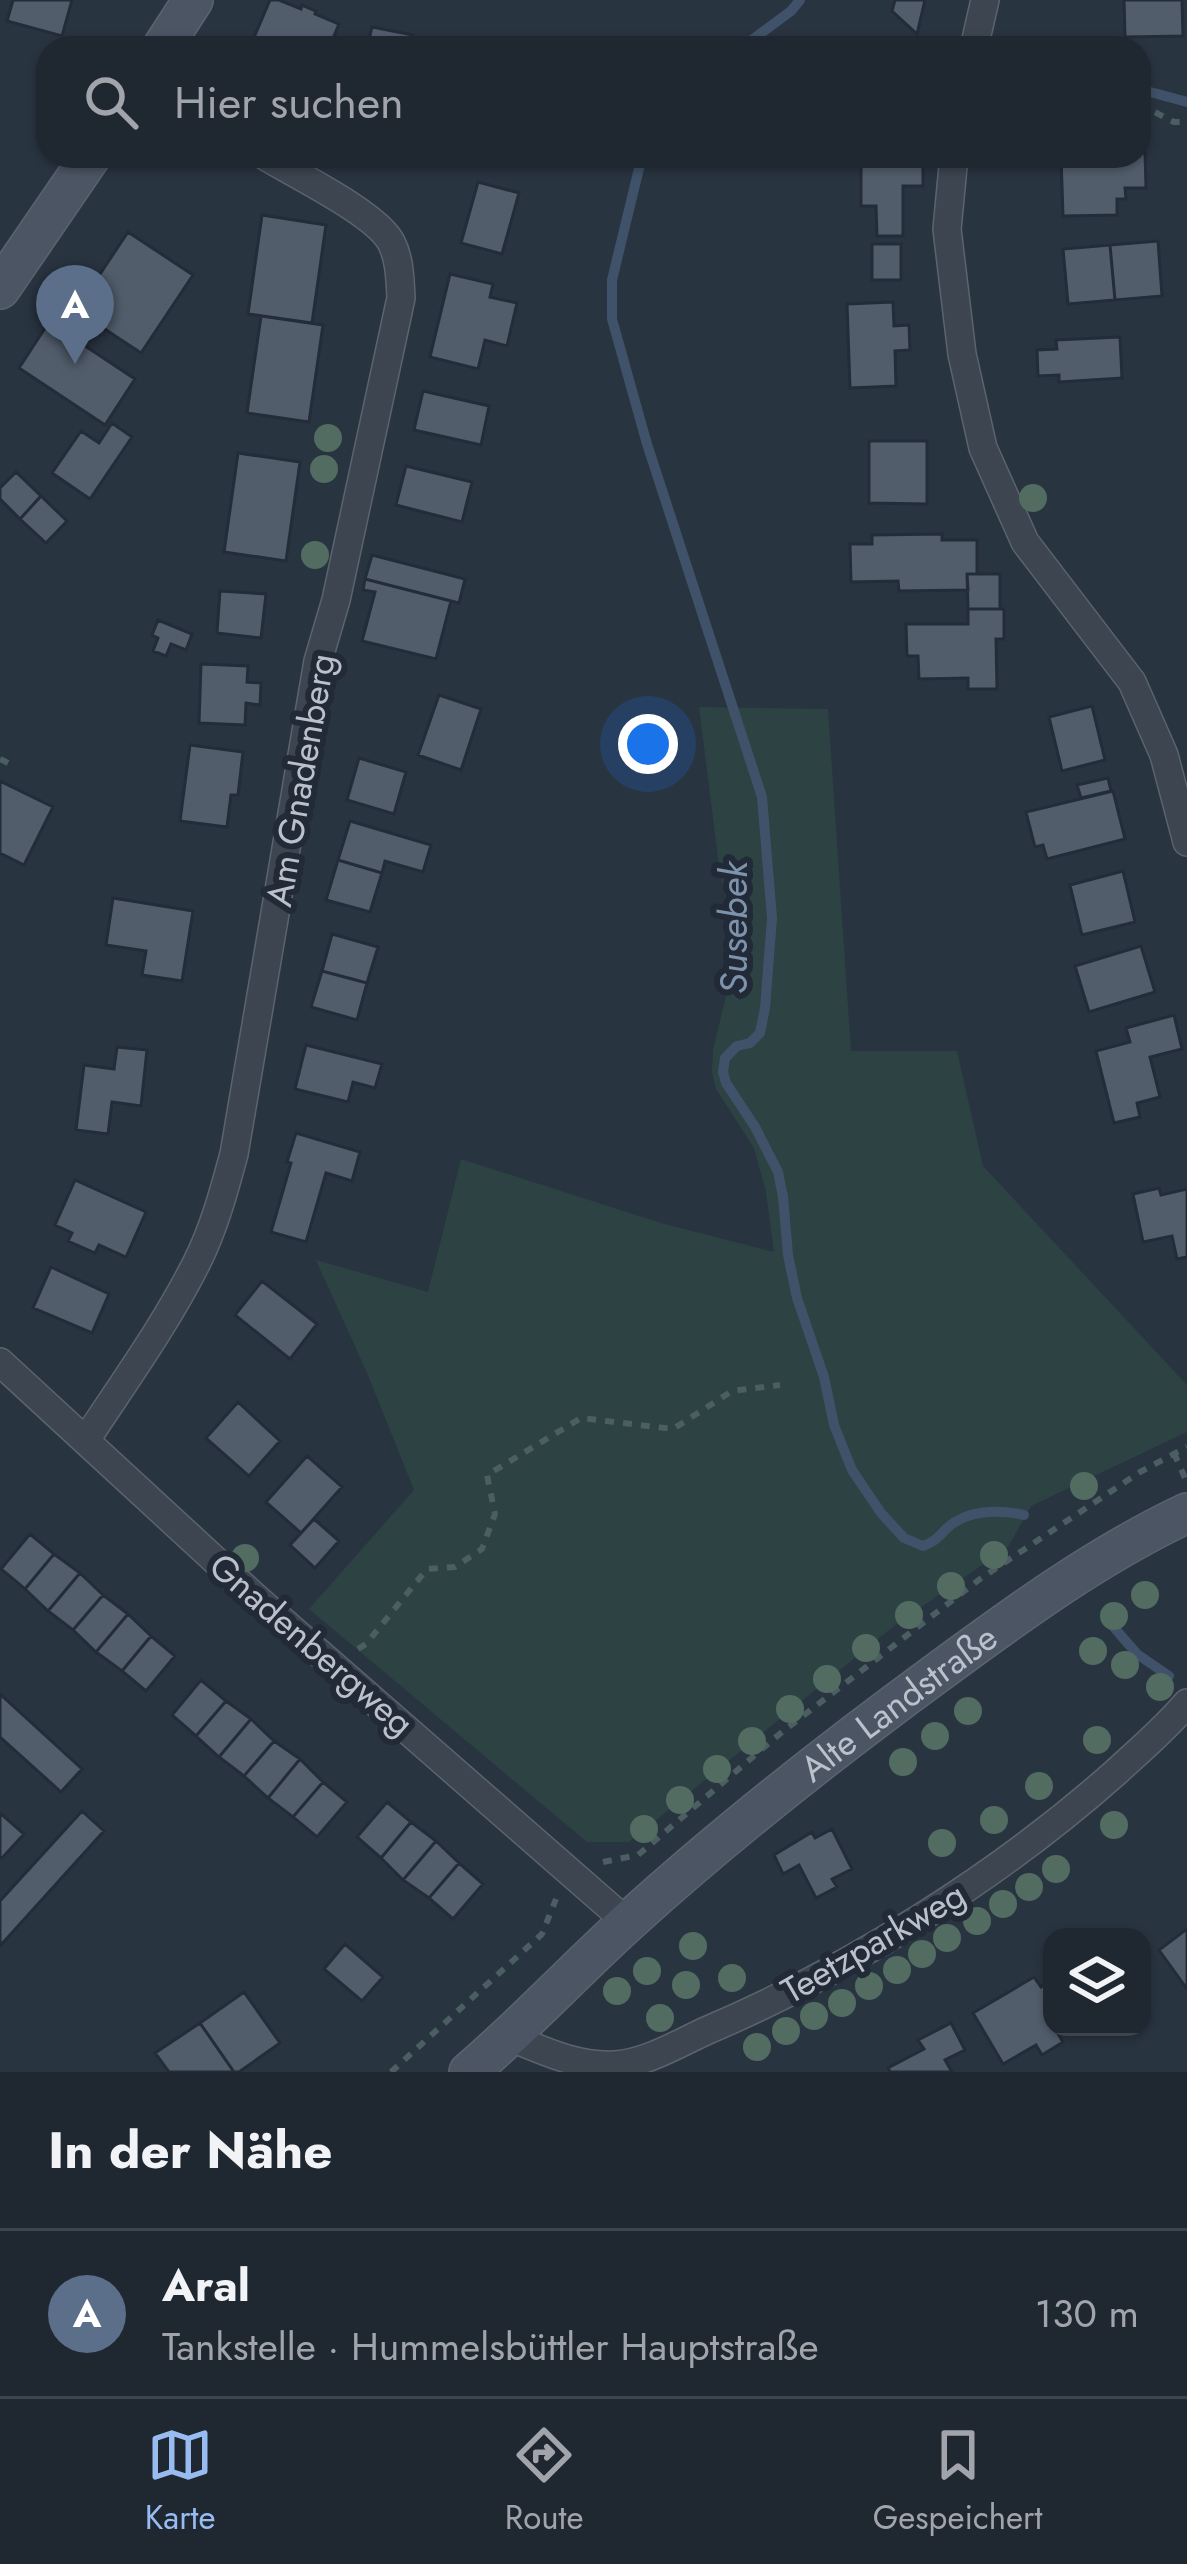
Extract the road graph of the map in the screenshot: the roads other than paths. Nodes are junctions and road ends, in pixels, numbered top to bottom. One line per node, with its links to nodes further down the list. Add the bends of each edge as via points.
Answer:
1 (193, 0): 3 (main road)
2 (985, 0): 4 (street)
3 (170, 36)
4 (977, 36)
5 (83, 168): 8 (main road)
6 (285, 168): 11 (street, Am Gnadenberg, via 376,223 392,243 398,314 318,661 229,1174 196,1262)
7 (952, 168): 9 (street, via 947,230 983,448 1025,542 1132,682 1164,755)
8 (0, 289)
9 (1187, 842)
10 (0, 1361): 11 (street, Gnadenbergweg)
11 (86, 1440): 14 (street, Gnadenbergweg)
12 (1185, 1494): 14 (main road, Alte Landstraße, via 836,1749)
13 (1187, 1703): 15 (street, Teetzparkweg, via 1006,1862 746,2014 617,2065 559,2058)
14 (627, 1922): 15 (main road, Alte Landstraße)
15 (510, 2036): 16 (main road, Alte Landstraße)
16 (469, 2072)

